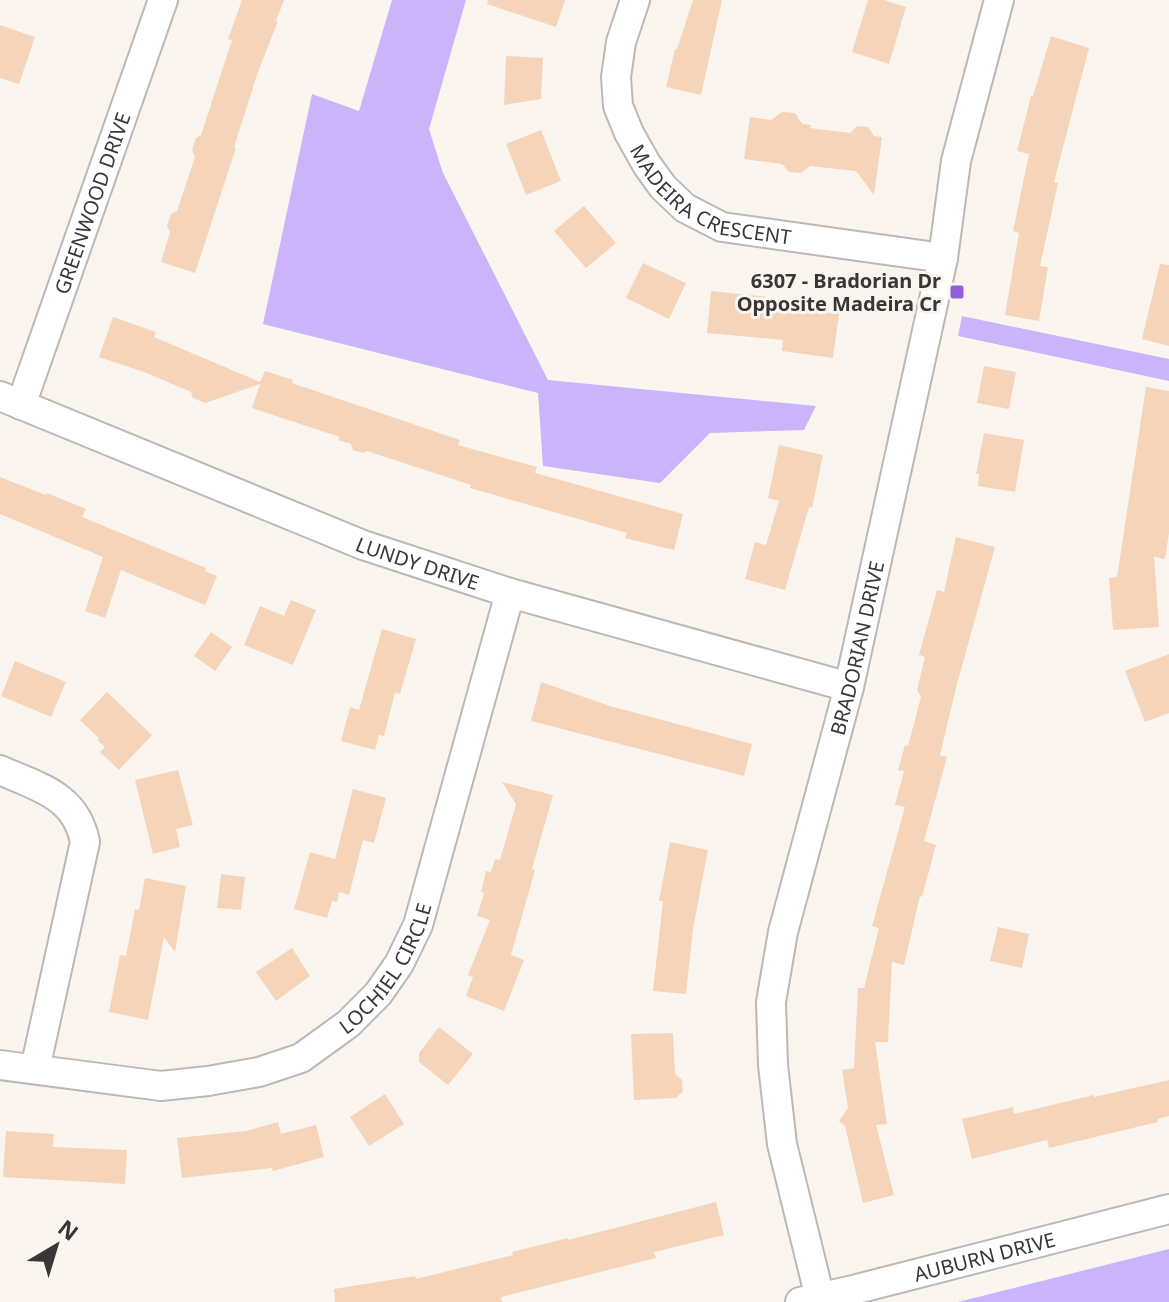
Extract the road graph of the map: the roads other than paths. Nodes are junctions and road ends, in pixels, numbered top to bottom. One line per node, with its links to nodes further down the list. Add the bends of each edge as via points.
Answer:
1 (163, 0): 5 (street, GREENWOOD DRIVE)
2 (635, 0): 4 (street, MADEIRA CRESCENT, via 621,42 618,106 647,165 685,208 722,227)
3 (999, 0): 4 (street, BRADORIAN DRIVE, via 956,161)
4 (943, 258): 7 (street, BRADORIAN DRIVE)
5 (10, 400): 6 (street, LUNDY DRIVE, via 363,545)
6 (510, 593): 7 (street, LUNDY DRIVE); 10 (street, LOCHIEL CIRCLE, via 418,925 378,994 301,1058 259,1072 161,1086)
7 (849, 687): 12 (street, BRADORIAN DRIVE, via 783,932 771,1002 782,1144)
8 (0, 770): 10 (street, via 63,800 78,820 85,842)
9 (0, 1065): 10 (street, LOCHIEL CIRCLE)
10 (35, 1069)
11 (1169, 1209): 12 (street, AUBURN DRIVE)
12 (814, 1300)

